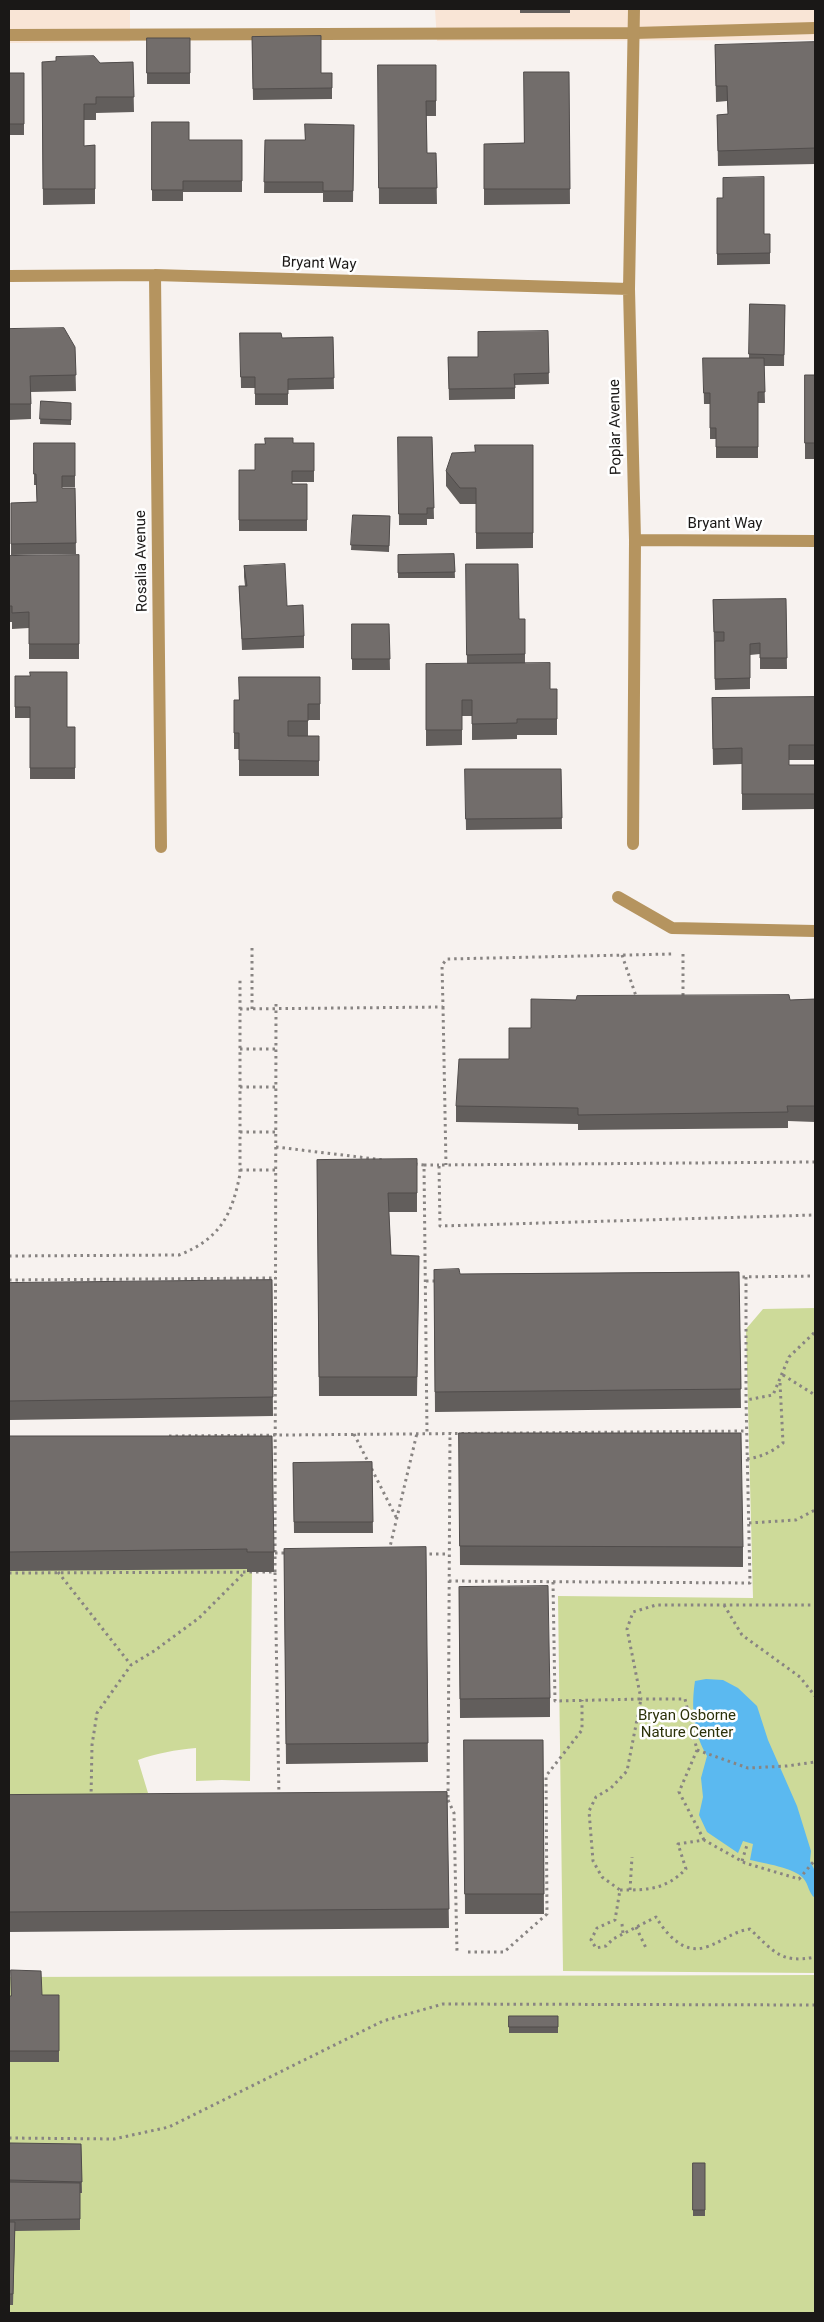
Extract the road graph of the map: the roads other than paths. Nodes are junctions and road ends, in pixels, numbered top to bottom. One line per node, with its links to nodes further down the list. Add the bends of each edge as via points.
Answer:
1 (634, 9): 3 (street, Poplar Avenue)
2 (815, 28): 3 (street)
3 (634, 32): 4 (street); 7 (street, Poplar Avenue)
4 (9, 35)
5 (155, 275): 6 (street, Bryant Way); 7 (street, Bryant Way); 11 (street, Rosalia Avenue)
6 (9, 276)
7 (629, 289): 8 (street, Poplar Avenue)
8 (635, 540): 9 (street, Bryant Way); 10 (street, Poplar Avenue)
9 (815, 541)
10 (633, 844)
11 (161, 847)
12 (618, 897): 13 (street, via 672,928)
13 (815, 931)

